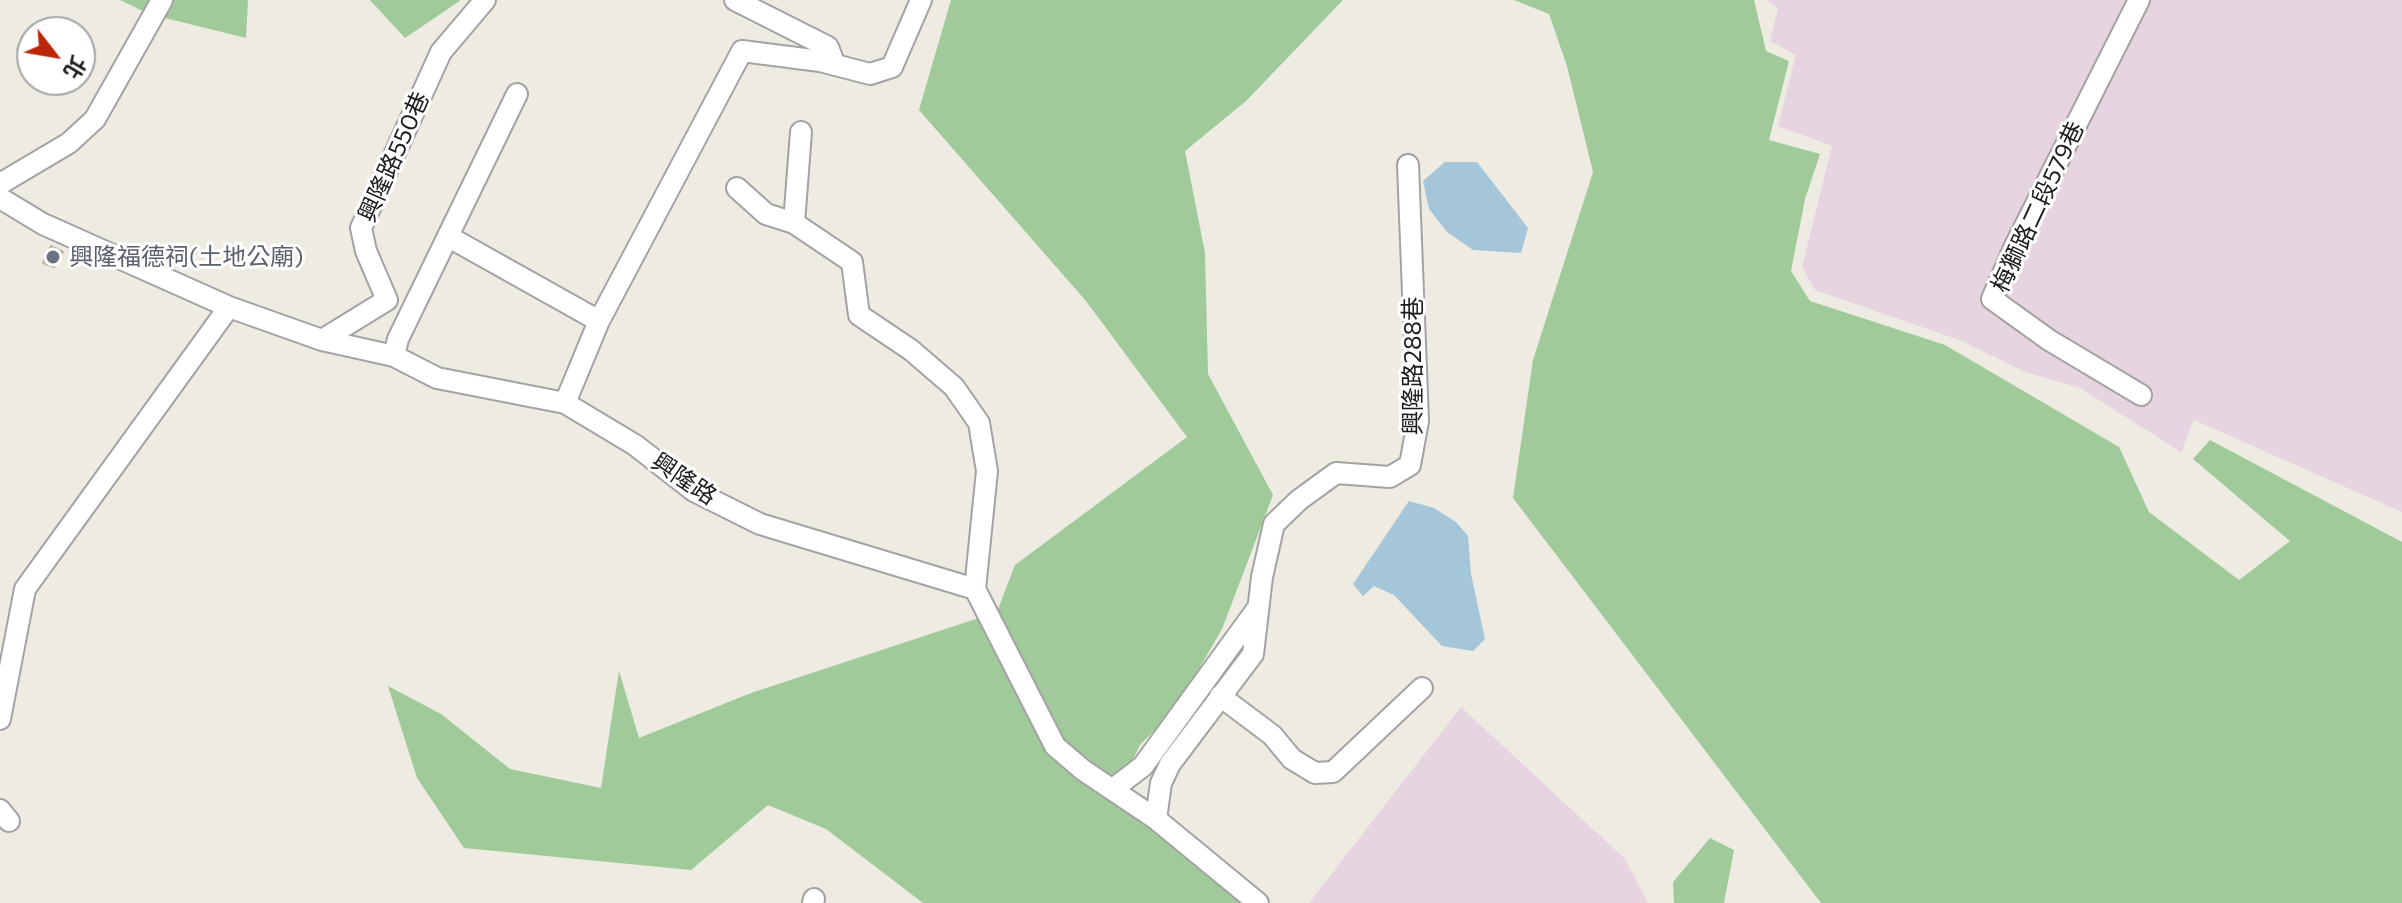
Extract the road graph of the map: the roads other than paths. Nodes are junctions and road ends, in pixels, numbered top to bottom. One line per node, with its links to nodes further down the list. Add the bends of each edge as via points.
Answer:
1 (162, 0): 10 (street, via 95,119 69,143)
2 (485, 0): 17 (street, 興隆路550巷, via 441,52 361,228 387,300)
3 (735, 0): 6 (street, via 828,47)
4 (921, 0): 6 (street, via 892,67 870,74)
5 (2139, 0): 19 (street, 梅獅路二段579巷, via 1992,299)
6 (835, 65): 16 (street, via 742,51)
7 (517, 94): 14 (street)
8 (801, 132): 13 (street)
9 (1408, 165): 22 (street, 興隆路288巷, via 1418,421 1410,465 1390,477 1336,473 1299,500 1274,524)
10 (0, 184)
11 (737, 188): 13 (street, via 766,214)
12 (0, 198): 15 (street, 興隆路, via 43,224)
13 (794, 223): 21 (street, via 852,262 859,315 954,387 979,423 987,471)
14 (449, 237): 16 (street); 18 (street)
15 (229, 307): 17 (street, 興隆路); 25 (street, via 25,589)
16 (599, 321): 20 (street)
17 (322, 340): 18 (street, 興隆路)
18 (394, 356): 20 (street, 興隆路, via 437,378)
19 (2141, 395)
20 (565, 403): 21 (street, 興隆路, via 635,445 694,491 760,524)
21 (975, 589): 26 (street, via 1055,746)
22 (1259, 606): 24 (street, 興隆路288巷, via 1253,654); 26 (street, via 1143,766)
23 (1422, 688): 24 (street, via 1333,772 1315,773)
24 (1220, 696): 27 (street, 興隆路288巷, via 1170,764 1161,783)
25 (0, 719)
26 (1113, 789): 27 (street)
27 (1156, 819): 28 (street)
28 (1258, 903)

